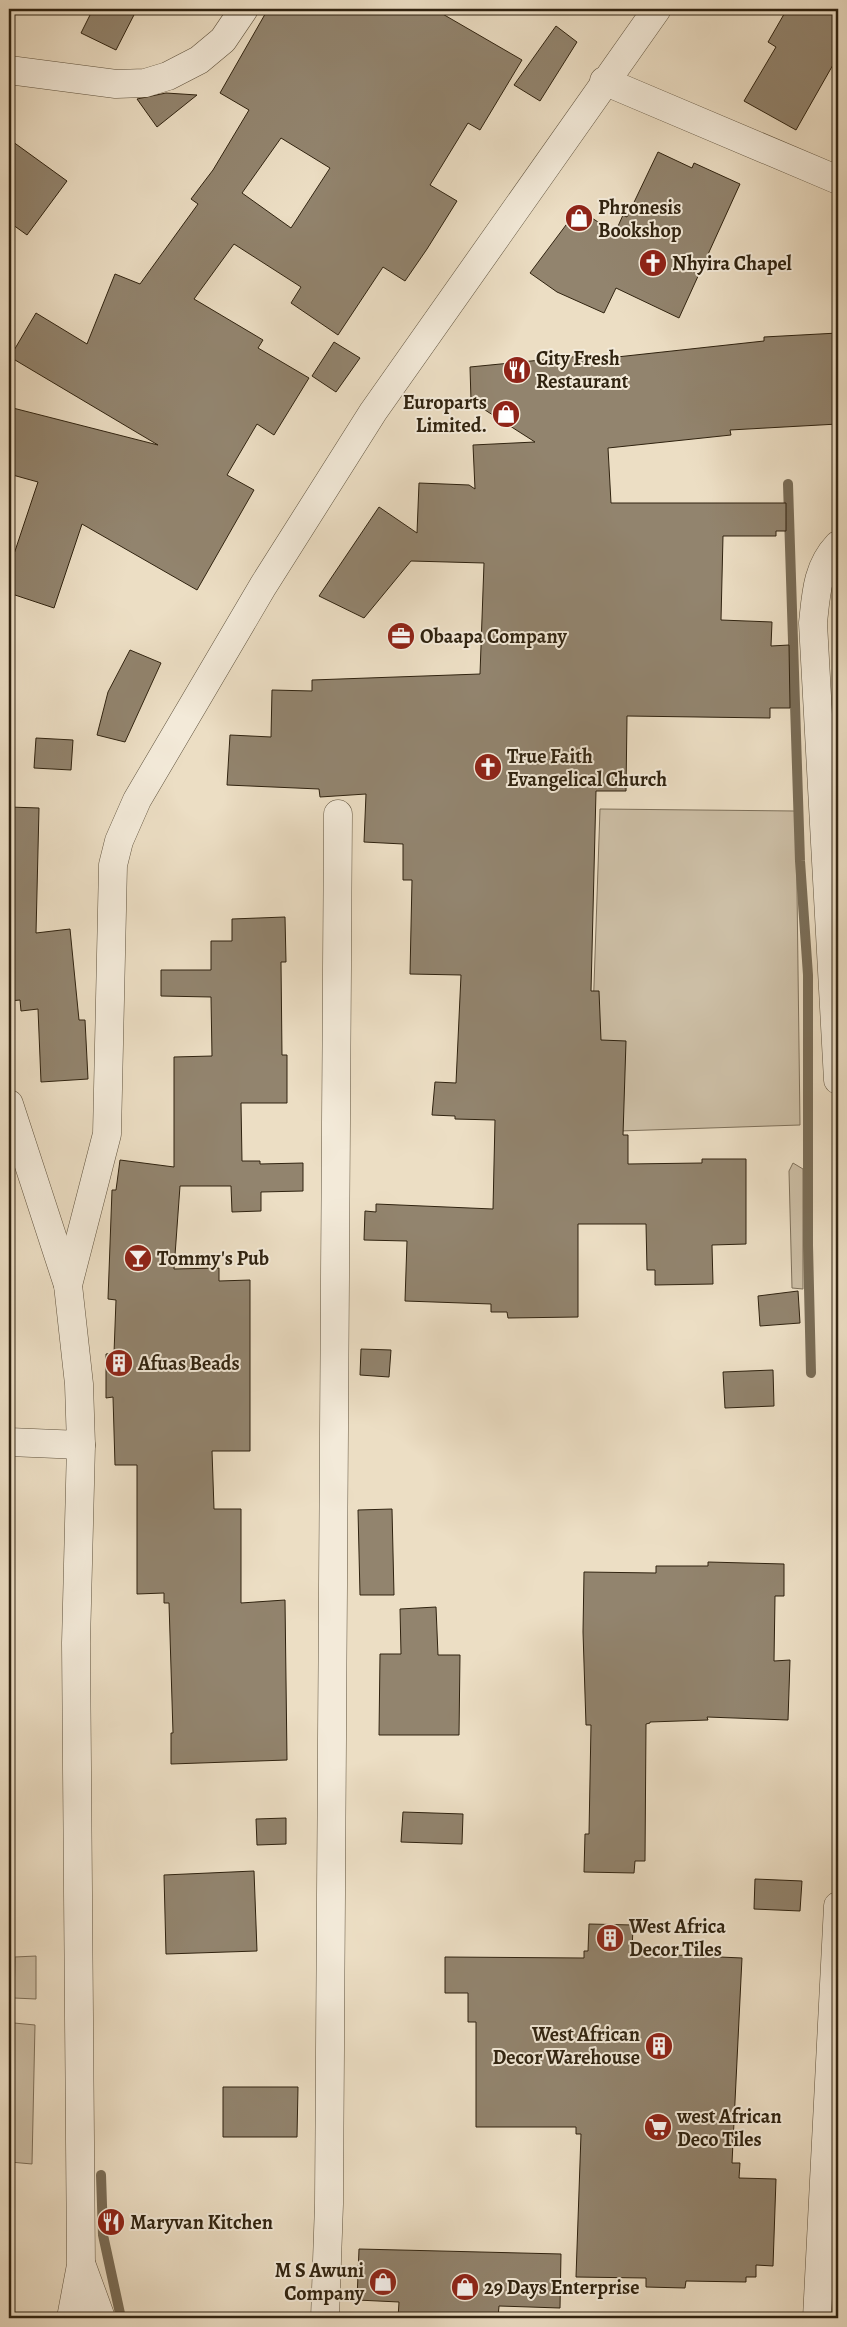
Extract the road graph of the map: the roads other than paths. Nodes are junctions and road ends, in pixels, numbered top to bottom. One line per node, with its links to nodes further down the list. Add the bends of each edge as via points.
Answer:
1 (244, 9): 3 (street, via 223,40 199,60 168,76 145,83 116,84)
2 (657, 9): 4 (street)
3 (9, 70)
4 (604, 81): 5 (street); 11 (street, via 373,412 263,586 137,800 119,841 113,865 107,1134)
5 (836, 172)
6 (838, 545): 8 (street, via 828,555 816,584 813,623)
7 (338, 814): 19 (street, via 330,2194)
8 (837, 996): 9 (street)
9 (838, 1080)
10 (9, 1104): 11 (street)
11 (68, 1285): 13 (street, via 79,1384)
12 (9, 1442): 13 (street)
13 (81, 1445): 16 (street, via 76,1653)
14 (838, 1906): 15 (street)
15 (835, 2038): 20 (street)
16 (81, 2264): 17 (street); 18 (street)
17 (71, 2318)
18 (101, 2318)
19 (325, 2318)
20 (818, 2318)

